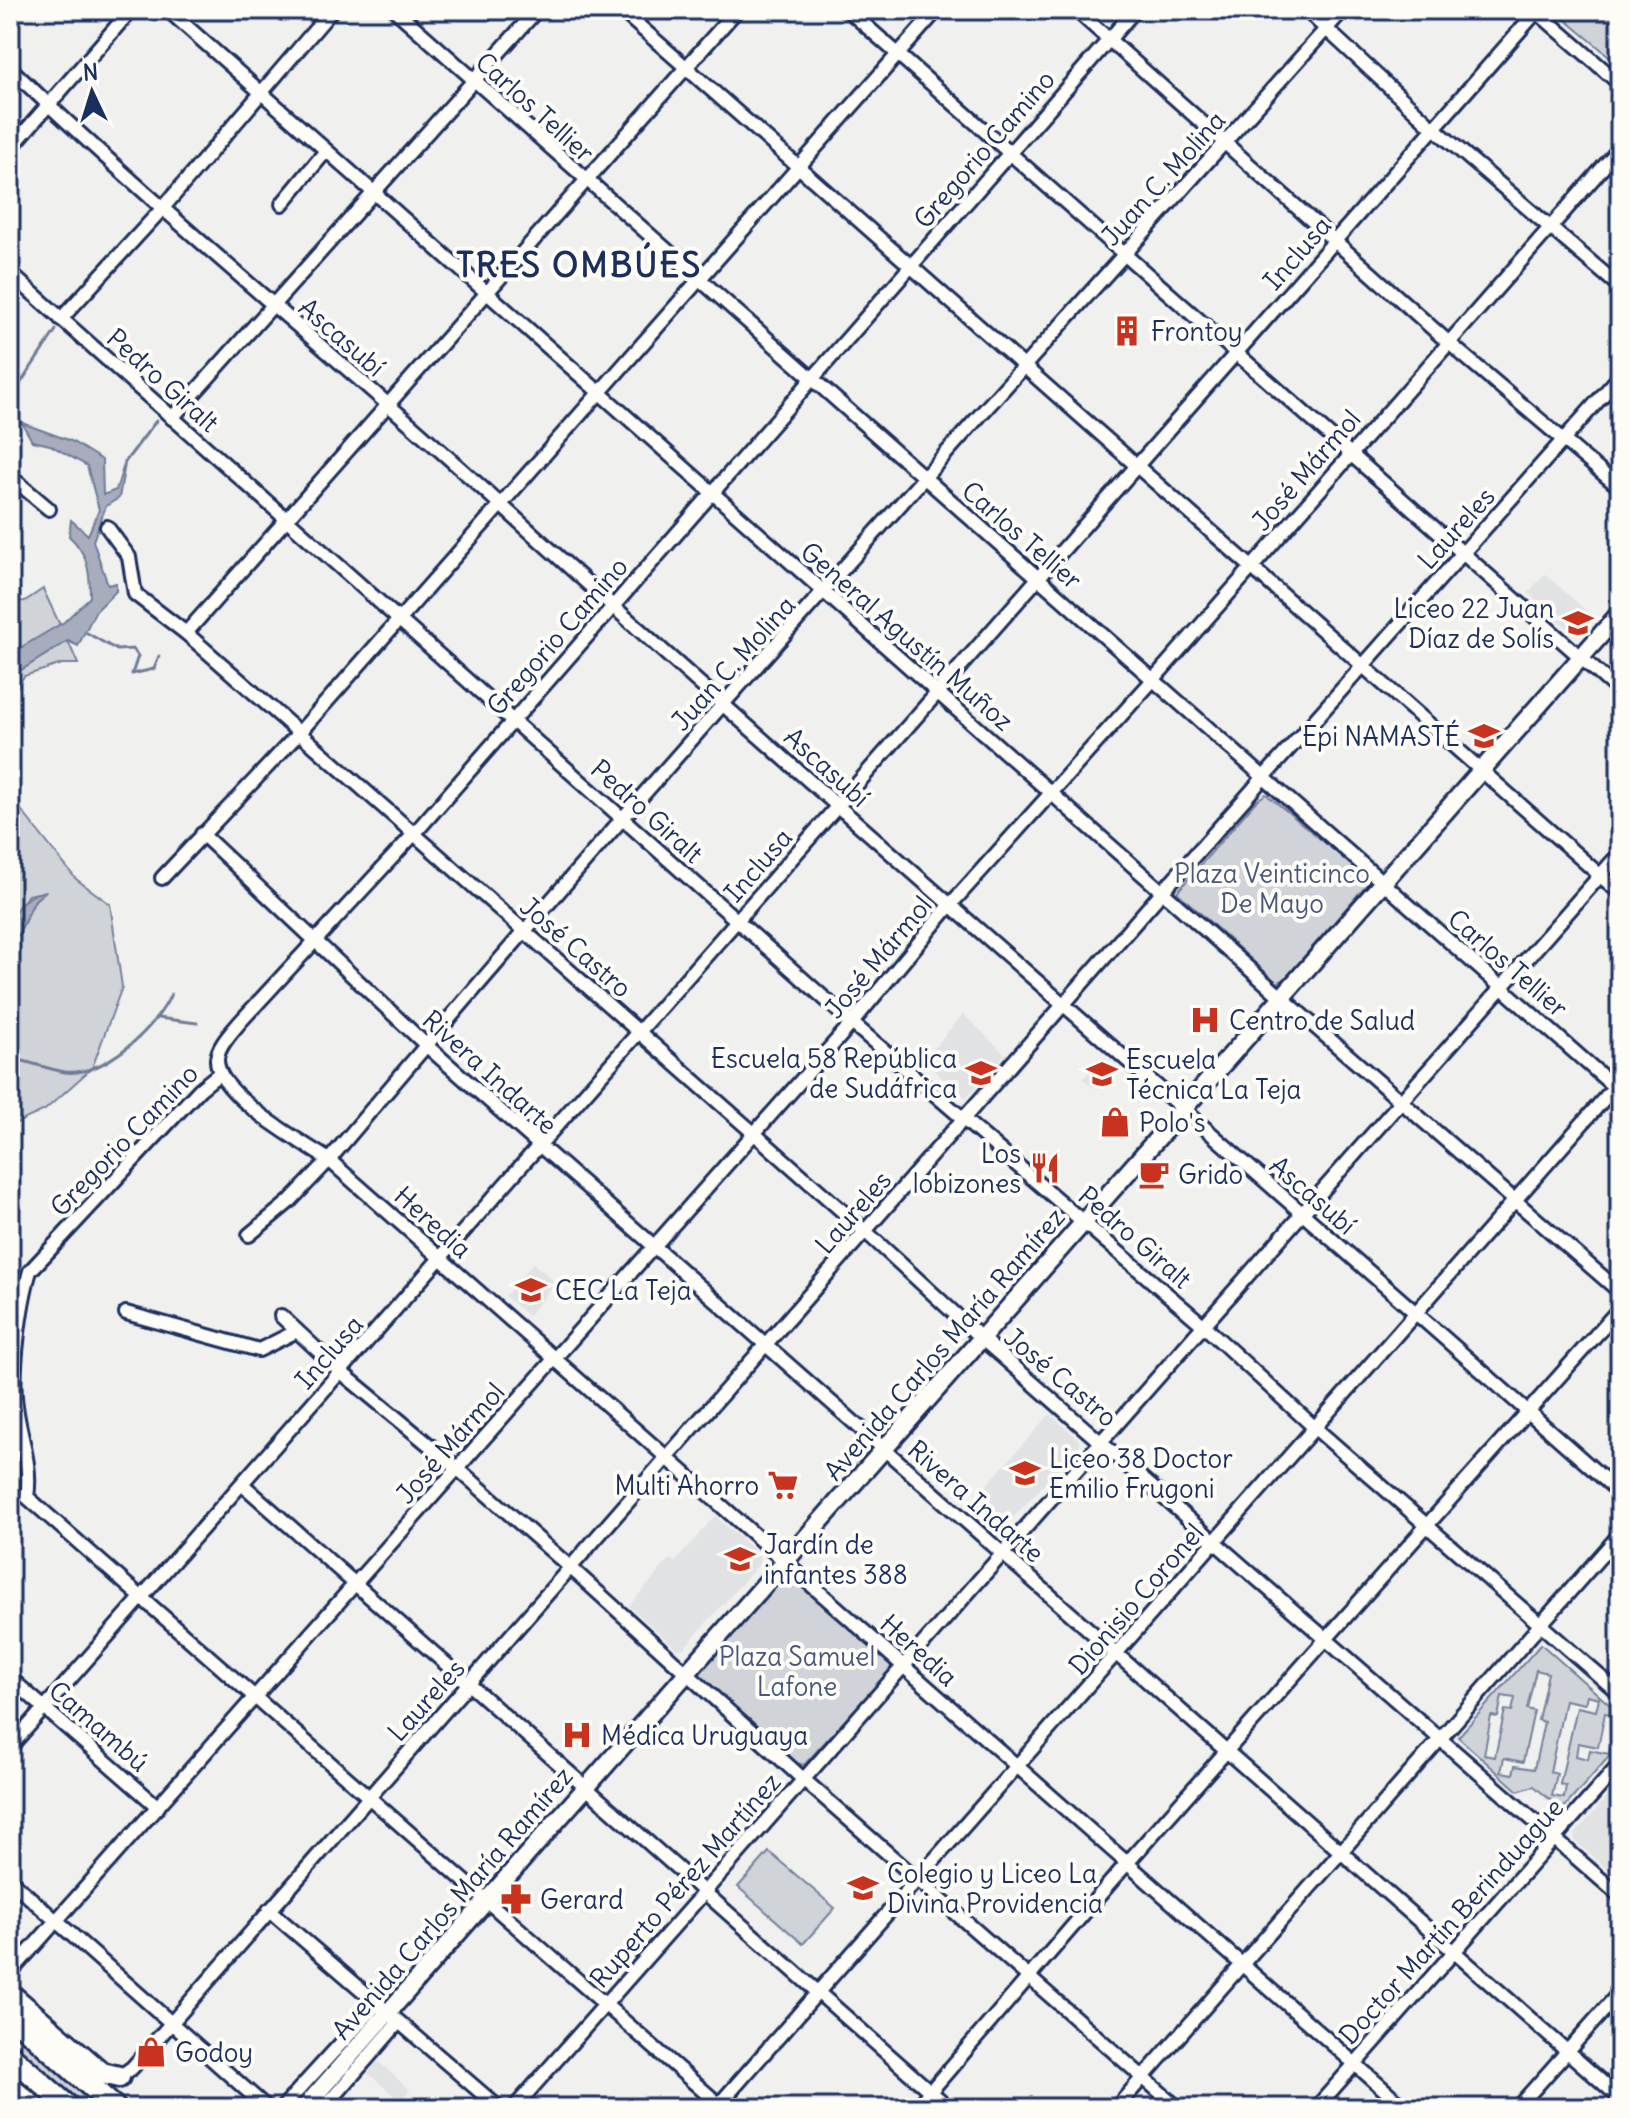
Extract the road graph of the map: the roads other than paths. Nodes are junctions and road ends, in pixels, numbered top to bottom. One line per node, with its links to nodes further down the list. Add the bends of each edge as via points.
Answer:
1 (131, 10): 23 (street)
2 (168, 10): 22 (street, General Agustín Muñoz)
3 (332, 10): 22 (street)
4 (395, 10): 20 (street, Carlos Tellier)
5 (537, 10): 20 (street)
6 (621, 10): 19 (street)
7 (737, 10): 19 (street)
8 (848, 10): 17 (street)
9 (937, 10): 17 (street)
10 (1076, 10): 16 (street)
11 (1135, 10): 16 (street, Gregorio Camino)
12 (1306, 10): 15 (street)
13 (1343, 10): 15 (street, Juan C. Molina)
14 (1536, 11): 21 (street); 24 (street, Inclusa)
15 (1327, 28): 24 (street); 25 (street, Juan C. Molina)
16 (1109, 39): 25 (street); 29 (street, Gregorio Camino)
17 (898, 54): 29 (street); 30 (street)
18 (10, 68): 23 (street, Ascasubí)
19 (686, 68): 30 (street); 31 (street)
20 (474, 82): 31 (street, Carlos Tellier); 32 (street)
21 (1620, 84)
22 (260, 95): 28 (street, General Agustín Muñoz); 34 (street)
23 (49, 105): 27 (street); 34 (street, Ascasubí)
24 (1435, 128): 35 (street); 36 (street, Inclusa)
25 (1225, 142): 36 (street); 37 (street, Juan C. Molina)
26 (1620, 148): 35 (street, José Mármol)
27 (10, 149)
28 (325, 152): 32 (street, General Agustín Muñoz); 33 (street)
29 (1010, 153): 37 (street); 38 (street, Gregorio Camino)
30 (797, 166): 38 (street); 40 (street)
31 (584, 179): 40 (street, Carlos Tellier); 42 (street)
32 (372, 193): 42 (street, General Agustín Muñoz); 43 (street)
33 (282, 204)
34 (162, 209): 43 (street, Ascasubí); 44 (street)
35 (1550, 227): 41 (street); 45 (street, José Mármol)
36 (1338, 240): 45 (street); 46 (street, Inclusa)
37 (1125, 254): 46 (street); 47 (street, Juan C. Molina)
38 (911, 266): 47 (street); 49 (street, Gregorio Camino)
39 (10, 273): 44 (street, Pedro Giralt)
40 (698, 280): 49 (street, Carlos Tellier); 50 (street)
41 (1620, 287)
42 (487, 294): 50 (street, General Agustín Muñoz); 51 (street)
43 (271, 304): 51 (street, Ascasubí); 52 (street)
44 (61, 319): 52 (street, Pedro Giralt)
45 (1449, 343): 53 (street); 54 (street, José Mármol)
46 (1237, 354): 54 (street); 55 (street, Inclusa)
47 (1024, 366): 55 (street); 57 (street, Juan C. Molina)
48 (1620, 376): 53 (street, Laureles)
49 (812, 380): 57 (street, Carlos Tellier); 59 (street, Gregorio Camino)
50 (599, 393): 59 (street, General Agustín Muñoz); 60 (street)
51 (385, 405): 60 (street, Ascasubí); 62 (street)
52 (172, 418): 62 (street, Pedro Giralt)
53 (1564, 441): 58 (street); 64 (street, Laureles)
54 (1350, 453): 64 (street); 65 (street, José Mármol)
55 (1138, 467): 65 (street); 66 (street, Inclusa)
56 (10, 476): 61 (street)
57 (925, 479): 66 (street, Carlos Tellier); 67 (street, Juan C. Molina)
58 (1620, 488)
59 (711, 492): 67 (street, General Agustín Muñoz); 68 (street, Gregorio Camino)
60 (501, 505): 68 (street, Ascasubí); 70 (street)
61 (49, 509)
62 (286, 519): 70 (street, Pedro Giralt); 71 (street)
63 (107, 527): 71 (street, José Castro, via 129,557 135,594)
64 (1462, 552): 72 (street); 73 (street, Laureles)
65 (1251, 566): 73 (street); 74 (street, José Mármol)
66 (1039, 579): 74 (street, Carlos Tellier); 76 (street, Inclusa)
67 (825, 593): 76 (street, General Agustín Muñoz); 77 (street, Juan C. Molina)
68 (613, 606): 77 (street, Ascasubí); 78 (street, Gregorio Camino)
69 (1620, 613): 72 (main road, Avenida Carlos María Ramírez)
70 (399, 619): 78 (street, Pedro Giralt); 79 (street)
71 (186, 633): 79 (street, José Castro)
72 (1581, 657): 75 (street); 80 (main road, Avenida Carlos María Ramírez)
73 (1363, 666): 80 (street); 81 (street, Laureles)
74 (1152, 681): 81 (street, Carlos Tellier); 82 (street, José Mármol)
75 (1620, 692)
76 (939, 693): 82 (street, General Agustín Muñoz); 83 (street, Inclusa)
77 (724, 705): 83 (street, Ascasubí); 84 (street, Juan C. Molina)
78 (512, 719): 84 (street, Pedro Giralt); 86 (street, Gregorio Camino)
79 (299, 733): 85 (street); 86 (street, José Castro)
80 (1481, 770): 88 (street); 90 (main road, Avenida Carlos María Ramírez)
81 (1264, 778): 90 (street, Carlos Tellier); 91 (street, Laureles)
82 (1050, 792): 91 (street, General Agustín Muñoz); 93 (street, José Mármol)
83 (838, 807): 93 (street, Ascasubí); 94 (street, Inclusa)
84 (624, 821): 94 (street, Pedro Giralt); 95 (street, Juan C. Molina)
85 (202, 834): 89 (street); 96 (street, Rivera Indarte)
86 (414, 834): 95 (street, José Castro); 96 (street, Gregorio Camino)
87 (1620, 853): 88 (street, Ruperto Pérez Martínez)
88 (1601, 876): 92 (street); 97 (street, Ruperto Pérez Martínez)
89 (162, 878)
90 (1382, 882): 97 (street, Carlos Tellier); 98 (main road, Avenida Carlos María Ramírez)
91 (1162, 892): 98 (street, General Agustín Muñoz); 99 (street, Laureles)
92 (1620, 893)
93 (951, 904): 99 (street, Ascasubí); 100 (street, José Mármol)
94 (738, 921): 100 (street, Pedro Giralt); 101 (street, Inclusa)
95 (526, 933): 101 (street, José Castro); 102 (street, Juan C. Molina)
96 (316, 941): 102 (street, Rivera Indarte); 103 (street, Gregorio Camino, via 240,1022 220,1050)
97 (1502, 987): 104 (street, Carlos Tellier); 105 (street, Ruperto Pérez Martínez)
98 (1281, 997): 105 (street, General Agustín Muñoz); 106 (main road, Avenida Carlos María Ramírez)
99 (1066, 1005): 106 (street, Ascasubí); 107 (street, Laureles)
100 (852, 1023): 107 (street, Pedro Giralt); 108 (street, José Mármol)
101 (640, 1033): 108 (street, José Castro); 109 (street, Inclusa)
102 (427, 1046): 109 (street, Rivera Indarte); 110 (street, Juan C. Molina)
103 (220, 1073): 110 (street, Heredia, via 263,1115); 144 (street, Gregorio Camino, via 30,1271 24,1290 14,1378 30,1475 27,1497)
104 (1618, 1086): 111 (street, Dionisio Coronel)
105 (1403, 1100): 111 (street, General Agustín Muñoz); 112 (street, Ruperto Pérez Martínez)
106 (1183, 1110): 112 (street, Ascasubí); 113 (main road, Avenida Carlos María Ramírez)
107 (964, 1119): 113 (street, Pedro Giralt); 114 (street, Laureles)
108 (752, 1132): 114 (street, José Castro); 116 (street, José Mármol)
109 (540, 1146): 116 (street, Rivera Indarte); 117 (street, Inclusa)
110 (329, 1160): 115 (street, Juan C. Molina); 117 (street, Heredia)
111 (1516, 1199): 118 (street, General Agustín Muñoz); 121 (street, Dionisio Coronel)
112 (1301, 1215): 121 (street, Ascasubí); 123 (street, Ruperto Pérez Martínez)
113 (1084, 1222): 123 (street, Pedro Giralt); 125 (main road, Avenida Carlos María Ramírez)
114 (866, 1232): 125 (street, José Castro); 126 (street, Laureles)
115 (249, 1235)
116 (654, 1245): 126 (street, Rivera Indarte); 127 (street, José Mármol)
117 (441, 1258): 127 (street, Heredia); 128 (street, Inclusa)
118 (1620, 1292)
119 (1620, 1308): 129 (street)
120 (126, 1313): 124 (street, via 259,1350)
121 (1416, 1314): 129 (street, Ascasubí); 130 (street, Dionisio Coronel)
122 (281, 1316): 124 (street)
123 (1203, 1325): 130 (street, Pedro Giralt); 131 (street, Ruperto Pérez Martínez)
124 (297, 1331): 128 (street)
125 (980, 1337): 131 (street, José Castro); 132 (main road, Avenida Carlos María Ramírez)
126 (766, 1346): 132 (street, Rivera Indarte); 133 (street, Laureles)
127 (554, 1358): 133 (street, Heredia); 134 (street, José Mármol)
128 (341, 1372): 134 (street); 135 (street, Inclusa)
129 (1528, 1411): 136 (street, Ascasubí); 137 (street)
130 (1315, 1428): 137 (street, Pedro Giralt); 139 (street, Dionisio Coronel)
131 (1102, 1440): 139 (street, José Castro); 140 (street, Ruperto Pérez Martínez)
132 (883, 1450): 140 (street, Rivera Indarte); 141 (main road, Avenida Carlos María Ramírez)
133 (666, 1458): 141 (street, Heredia); 142 (street, Laureles)
134 (457, 1468): 142 (street); 143 (street, José Mármol)
135 (242, 1484): 143 (street); 144 (street, Inclusa)
136 (1620, 1493)
137 (1428, 1525): 145 (street, Pedro Giralt); 146 (street)
138 (1620, 1534): 145 (street)
139 (1216, 1541): 146 (street, José Castro); 147 (street, Dionisio Coronel)
140 (1002, 1553): 147 (street, Rivera Indarte); 148 (street, Ruperto Pérez Martínez)
141 (785, 1561): 148 (street, Heredia); 149 (main road, Avenida Carlos María Ramírez)
142 (571, 1568): 149 (street); 151 (street, Laureles)
143 (356, 1585): 151 (street); 153 (street, José Mármol)
144 (144, 1596): 153 (street); 154 (street, Inclusa)
145 (1542, 1623): 152 (street, Pedro Giralt); 155 (street)
146 (1327, 1638): 155 (street, José Castro); 157 (street)
147 (1117, 1654): 157 (street, Rivera Indarte); 159 (street, Dionisio Coronel)
148 (902, 1665): 159 (street, Heredia); 160 (street, Ruperto Pérez Martínez)
149 (686, 1672): 160 (street); 161 (main road, Avenida Carlos María Ramírez)
150 (10, 1678): 154 (street, Camambú)
151 (470, 1683): 161 (street); 162 (street, Laureles)
152 (1620, 1694)
153 (256, 1695): 162 (street); 163 (street, José Mármol)
154 (45, 1707): 156 (street, Inclusa); 163 (street, Camambú)
155 (1440, 1739): 164 (street, José Castro); 165 (street)
156 (10, 1747)
157 (1227, 1751): 165 (street, Rivera Indarte); 166 (street)
158 (1620, 1764): 164 (street, Doctor Martín Berinduague)
159 (1017, 1765): 166 (street, Heredia); 167 (street, Dionisio Coronel)
160 (803, 1779): 167 (street); 169 (street, Ruperto Pérez Martínez)
161 (585, 1786): 169 (street); 171 (main road, Avenida Carlos María Ramírez)
162 (371, 1795): 171 (street); 172 (street, Laureles)
163 (158, 1807): 173 (street, José Mármol)
164 (1554, 1839): 170 (street, José Castro); 174 (street, Doctor Martín Berinduague)
165 (1341, 1851): 174 (street, Rivera Indarte); 175 (street)
166 (1128, 1862): 175 (street, Heredia); 177 (street)
167 (916, 1878): 177 (street); 178 (street, Dionisio Coronel)
168 (10, 1880): 173 (street)
169 (704, 1893): 178 (street); 181 (street, Ruperto Pérez Martínez)
170 (1620, 1896)
171 (485, 1900): 181 (street); 183 (main road, Avenida Carlos María Ramírez)
172 (269, 1910): 183 (street); 184 (street, Laureles)
173 (57, 1922): 176 (street, José Mármol); 184 (street)
174 (1455, 1952): 185 (street, Rivera Indarte); 187 (street, Doctor Martín Berinduague)
175 (1242, 1965): 187 (street, Heredia); 189 (street)
176 (10, 1973)
177 (1029, 1977): 189 (street); 191 (street)
178 (818, 1991): 191 (street); 193 (street, Dionisio Coronel)
179 (1620, 1992): 185 (street)
180 (10, 1994): 188 (highway, via 102,2073)
181 (605, 2004): 193 (street); 202 (street, Ruperto Pérez Martínez)
182 (10, 2014): 196 (highway)
183 (387, 2014): 198 (street, Avenida Carlos María Ramírez); 199 (main road, Avenida Carlos María Ramírez); 200 (street, Avenida Carlos María Ramírez); 201 (street)
184 (171, 2022): 188 (street, Laureles); 197 (street)
185 (1567, 2051): 192 (street, Rivera Indarte); 209 (street)
186 (10, 2055): 195 (highway)
187 (1355, 2063): 207 (street, Doctor Martín Berinduague); 208 (street, Heredia)
188 (119, 2077)
189 (1143, 2077): 205 (street); 206 (street)
190 (10, 2085): 194 (main road)
191 (930, 2092): 203 (street); 204 (street)
192 (1620, 2098)
193 (719, 2107)
194 (38, 2108)
195 (70, 2108)
196 (115, 2108)
197 (267, 2108)
198 (282, 2108)
199 (304, 2108)
200 (324, 2108)
201 (499, 2108)
202 (514, 2108)
203 (916, 2108)
204 (949, 2108)
205 (1116, 2108)
206 (1178, 2108)
207 (1316, 2108)
208 (1405, 2108)
209 (1517, 2108)

